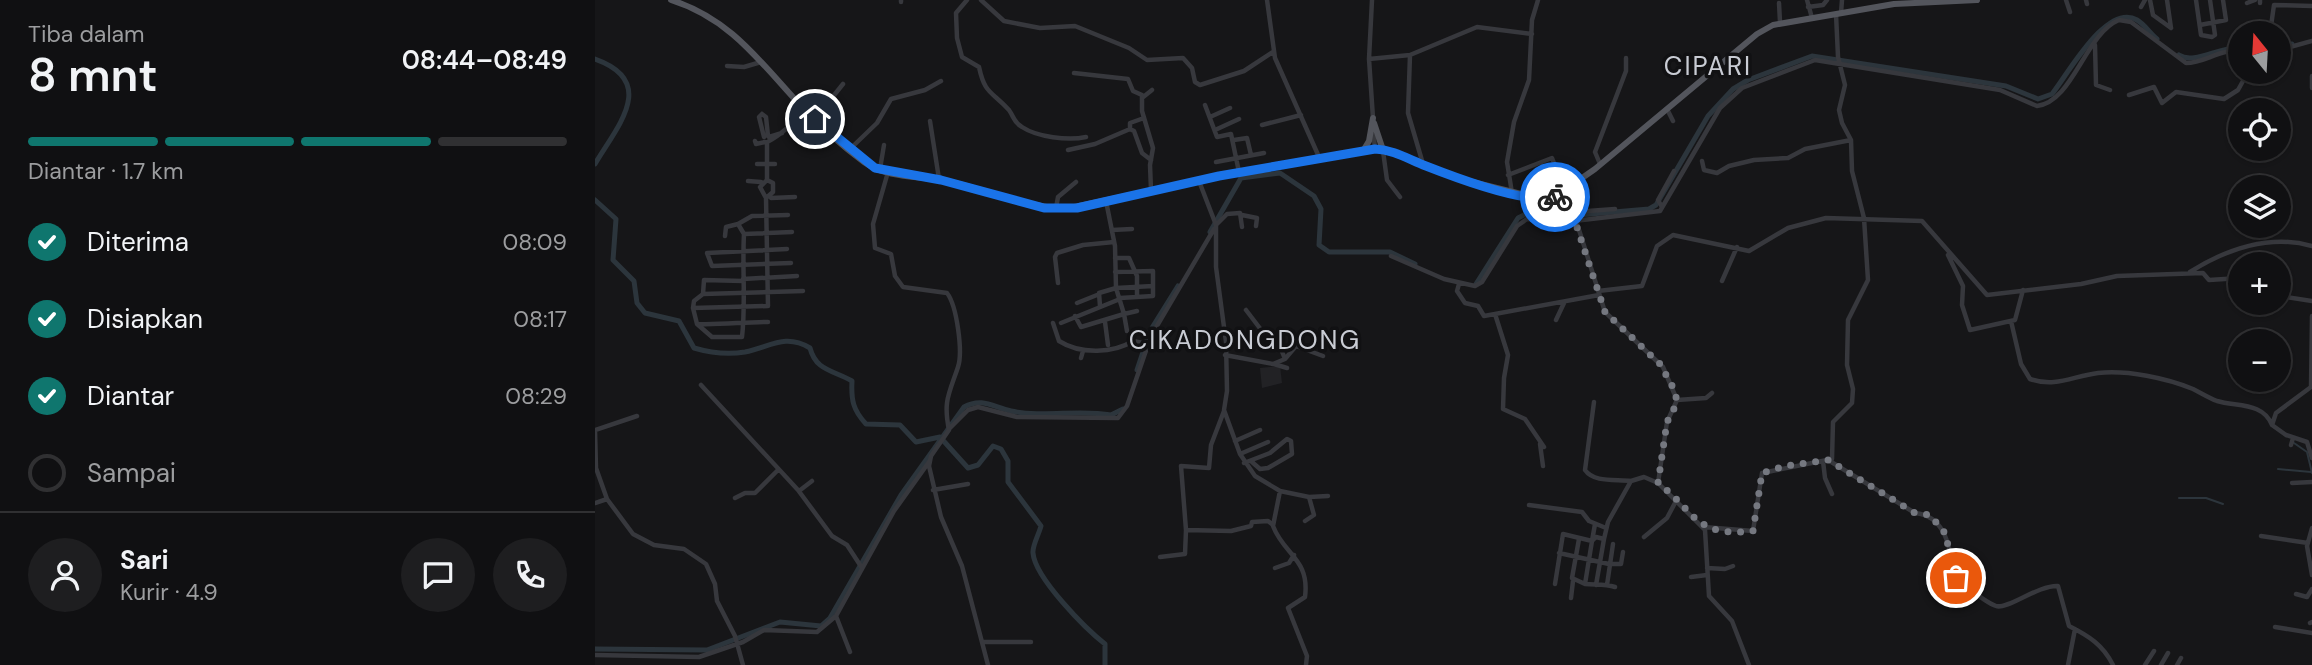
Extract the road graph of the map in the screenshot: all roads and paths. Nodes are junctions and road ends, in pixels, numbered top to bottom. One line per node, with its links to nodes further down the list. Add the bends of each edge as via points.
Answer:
1 (671, 0): 39 (main road, via 735,35)
2 (967, 0): 70 (street, via 956,13 961,56 979,67 983,84 1015,122 1025,130)
3 (981, 0): 35 (street, via 1001,20 1040,28 1075,26 1150,60 1183,58 1200,85 1244,71)
4 (1267, 0): 35 (street)
5 (1372, 0): 38 (street)
6 (1538, 0): 30 (street)
7 (1809, 0): 23 (street)
8 (1827, 0): 23 (street)
9 (1842, 0): 25 (street)
10 (1976, 0): 17 (main road)
11 (2066, 0): 24 (street)
12 (2147, 0): 13 (street, via 2153,13 2171,28); 22 (street)
13 (2167, 0)
14 (2196, 0): 29 (street)
15 (2210, 0): 28 (street)
16 (2223, 0): 28 (street, via 2226,19)
17 (1907, 1): 25 (main road)
18 (2258, 1): 19 (street)
19 (2247, 3)
20 (1779, 4): 27 (street)
21 (2312, 6): 26 (street, via 2274,5)
22 (2141, 7)
23 (1810, 11): 25 (main road); 27 (main road)
24 (2070, 12)
25 (1839, 14): 40 (street)
26 (2272, 21)
27 (1780, 22): 55 (main road, via 1757,34)
28 (2213, 22): 29 (street); 29 (street, via 2213,37 2202,37)
29 (2200, 25)
30 (1532, 34): 36 (street, via 1477,27); 94 (street, via 1529,80 1514,122)
31 (2312, 41): 33 (street)
32 (2095, 44): 34 (street, via 2109,25 2126,19 2186,63); 40 (street, via 2056,99 2039,106 2000,90); 49 (street, via 2095,83)
33 (2291, 47)
34 (2228, 51)
35 (1273, 52): 56 (street)
36 (1411, 55): 38 (street); 90 (street, via 1408,113)
37 (1626, 58): 89 (street, via 1626,71 1595,152)
38 (1369, 59): 61 (street)
39 (762, 61): 41 (street); 53 (main road)
40 (1839, 61): 71 (street, via 1845,85 1839,110); 107 (street, via 1815,60 1740,89 1714,116)
41 (727, 66)
42 (1074, 73): 51 (street, via 1128,79 1133,91)
43 (2312, 76): 47 (street)
44 (941, 81): 74 (street, via 891,99 877,123)
45 (843, 84): 57 (street)
46 (2241, 84): 50 (street, via 2224,99 2176,92 2162,103 2154,87)
47 (2312, 88)
48 (1152, 90): 51 (street)
49 (2110, 90)
50 (2129, 95)
51 (1143, 98): 60 (street)
52 (1205, 105): 58 (street)
53 (801, 106): 57 (main road); 59 (street)
54 (1230, 108): 58 (street)
55 (1667, 109): 64 (street); 89 (main road)
56 (1301, 115): 66 (street); 81 (street)
57 (813, 117): 59 (street); 74 (main road)
58 (1210, 117): 68 (street)
59 (798, 118): 87 (street, via 782,133 766,139)
60 (1144, 118): 67 (street, via 1129,124); 83 (street, via 1153,144)
61 (1373, 118): 75 (street); 77 (main road); 78 (main road)
62 (1239, 119): 65 (street)
63 (930, 121): 95 (street)
64 (1673, 121)
65 (1227, 125): 68 (street); 69 (street)
66 (1262, 125)
67 (1129, 129): 76 (street); 83 (street)
68 (1215, 130): 69 (street, via 1219,138)
69 (1231, 134): 72 (street)
70 (1086, 137)
71 (1851, 139): 84 (street, via 1786,158 1729,166 1717,173 1704,170); 114 (street, via 1852,171)
72 (1234, 141): 80 (street, via 1247,138); 82 (street)
73 (884, 145): 91 (street)
74 (850, 149): 91 (main road)
75 (1375, 149): 77 (main road); 78 (main road)
76 (1068, 150)
77 (1383, 150): 90 (main road); 104 (street, via 1387,180)
78 (1363, 151): 81 (main road)
79 (1264, 153): 80 (street)
80 (1251, 155): 82 (street)
81 (1319, 157): 93 (main road)
82 (1238, 158): 85 (street); 93 (street)
83 (1151, 160): 100 (street)
84 (1702, 161)
85 (1216, 162)
86 (757, 164): 87 (street)
87 (767, 164): 88 (street); 98 (street)
88 (775, 164)
89 (1600, 164): 101 (main road)
90 (1423, 165): 102 (main road)
91 (884, 171): 95 (main road); 198 (street, via 873,224 874,247 891,254 895,276 903,287 947,293 958,327 959,365 947,396)
92 (1674, 171): 107 (street)
93 (1239, 172): 96 (main road)
94 (1508, 175): 101 (street, via 1552,158); 102 (street)
95 (939, 180): 108 (main road, via 1010,201)
96 (1199, 180): 100 (main road); 116 (street)
97 (748, 181): 98 (street)
98 (764, 181): 105 (street, via 762,195); 105 (street, via 773,183)
99 (1076, 182): 108 (street, via 1058,197)
100 (1151, 190): 106 (main road)
101 (1565, 191): 102 (main road, via 1542,199); 113 (street)
102 (1512, 193)
103 (795, 197): 105 (street)
104 (1400, 197)
105 (768, 198): 110 (street)
106 (1106, 201): 108 (main road); 120 (street)
107 (1660, 203): 113 (street, via 1660,211)
108 (1055, 208)
109 (1615, 209): 113 (street)
110 (766, 215): 111 (street); 115 (street); 122 (street)
111 (788, 215)
112 (1242, 215): 116 (street, via 1229,213); 117 (street, via 1257,218); 118 (street)
113 (1574, 217): 146 (street, via 1525,219 1480,284); 152 (street)
114 (1864, 219): 127 (street, via 1826,218 1788,228 1751,251); 128 (street, via 1922,221); 206 (street, via 1868,285 1848,320 1847,365 1854,397 1849,409 1833,422 1834,457)
115 (738, 224): 123 (street); 124 (street, via 726,227)
116 (1215, 224): 182 (street); 185 (street)
117 (1256, 226)
118 (1243, 227)
119 (1132, 229): 120 (street)
120 (1112, 230): 125 (street)
121 (792, 232): 122 (street)
122 (767, 233): 123 (street); 130 (street)
123 (744, 234): 131 (street)
124 (725, 236)
125 (1114, 242): 133 (street); 145 (street, via 1057,253)
126 (2312, 246): 139 (street, via 2282,239 2254,244 2212,258)
127 (1737, 247): 144 (street); 152 (street, via 1673,235 1657,246 1642,286)
128 (1944, 248): 150 (street, via 1984,294); 173 (street, via 1963,286 1968,329)
129 (787, 249): 130 (street)
130 (767, 250): 131 (street); 135 (street)
131 (743, 251): 136 (street); 136 (street, via 709,251 711,266)
132 (1391, 256): 146 (street)
133 (1115, 258): 137 (street, via 1131,259); 138 (street)
134 (791, 263): 135 (street)
135 (767, 264): 136 (street); 141 (street)
136 (743, 266): 143 (street)
137 (1135, 270): 138 (street); 147 (street); 148 (street, via 1153,271)
138 (1115, 272): 149 (street)
139 (2189, 272): 142 (street, via 2203,272 2209,281); 150 (street)
140 (797, 276): 141 (street)
141 (768, 278): 143 (street); 156 (street)
142 (2228, 279)
143 (743, 280): 153 (street, via 705,280); 155 (street)
144 (1722, 281)
145 (1058, 283)
146 (1459, 284): 169 (street, via 1457,291 1465,303 1478,306 1483,316)
147 (1137, 285): 148 (street); 149 (street); 157 (street)
148 (1153, 286): 157 (street, via 1151,297)
149 (1116, 288): 154 (street); 159 (street)
150 (2024, 289): 173 (street, via 2017,317)
151 (803, 291): 156 (street)
152 (1598, 293): 161 (street); 193 (street, via 1608,316 1663,367)
153 (703, 294): 155 (street); 165 (street)
154 (1097, 294): 162 (street); 163 (street)
155 (743, 295): 156 (street); 164 (street)
156 (768, 295): 164 (street, via 767,307)
157 (1137, 298): 159 (street)
158 (2291, 298): 160 (street)
159 (1120, 299): 163 (street); 168 (street)
160 (2312, 301)
161 (1565, 302): 169 (street); 172 (street)
162 (1077, 303)
163 (1100, 306): 170 (street)
164 (743, 307): 165 (street); 176 (street)
165 (693, 308): 179 (street)
166 (1246, 310): 188 (street, via 1262,331 1277,340)
167 (1136, 311): 168 (street)
168 (1124, 314): 175 (street); 180 (street)
169 (1495, 314): 210 (street, via 1508,355 1503,408 1525,419 1542,445)
170 (1075, 316): 175 (street, via 1079,327); 178 (street)
171 (2312, 316): 181 (street)
172 (1556, 320)
173 (2011, 321): 197 (street, via 2021,364 2030,379 2053,384 2098,373 2155,378 2217,401 2257,409)
174 (768, 322): 176 (street)
175 (1105, 322): 183 (street)
176 (743, 323): 179 (street); 179 (street, via 741,337 712,337)
177 (1053, 323): 184 (street, via 1059,341)
178 (1061, 323)
179 (697, 324)
180 (1127, 331)
181 (2311, 335): 197 (street, via 2310,389 2276,413)
182 (1146, 343): 184 (street, via 1133,341 1125,347); 198 (street, via 1127,406 1118,418 1017,417 978,407 968,410)
183 (1108, 345)
184 (1083, 351): 187 (street)
185 (1225, 355): 189 (street); 195 (street)
186 (1323, 356): 188 (street, via 1294,346)
187 (1081, 358)
188 (1285, 359): 189 (street)
189 (1273, 364): 190 (street)
190 (1287, 368)
191 (701, 385): 211 (street)
192 (1712, 393): 193 (street, via 1706,398)
193 (1677, 400): 215 (street, via 1667,422)
194 (1594, 402): 213 (street, via 1585,470 1597,478)
195 (1224, 410): 201 (street); 235 (street, via 1211,445 1209,468 1181,465)
196 (637, 416): 225 (street, via 595,430 597,470)
197 (2272, 425): 200 (street)
198 (949, 429): 207 (street)
199 (1261, 430): 201 (street)
200 (2293, 438): 203 (street); 205 (street, via 2309,444)
201 (1235, 441): 204 (street)
202 (1268, 442): 204 (street)
203 (2291, 445)
204 (1240, 454): 209 (street)
205 (2312, 458)
206 (1825, 460): 221 (street); 232 (street, via 1762,473 1753,531); 269 (street, via 1915,513 1930,515 1945,533 1955,577 1997,606 2006,606 2038,588 2058,586 2069,626)
207 (929, 462): 218 (street); 251 (street)
208 (1252, 462): 208 (street, via 1287,439 1291,441 1292,454 1268,468 1259,469); 209 (street)
209 (1244, 463): 220 (street, via 1255,476)
210 (1543, 466)
211 (778, 470): 219 (street); 224 (street, via 754,494)
212 (812, 481): 219 (street)
213 (1632, 481): 215 (street, via 1644,477); 233 (street)
214 (2312, 482): 216 (street)
215 (1658, 483): 226 (street)
216 (2292, 483)
217 (968, 484): 218 (street)
218 (933, 490): 272 (street, via 962,566)
219 (799, 491): 251 (street)
220 (1280, 491): 223 (street); 231 (street)
221 (1832, 494)
222 (1328, 496): 223 (street)
223 (1309, 497): 229 (street, via 1314,515)
224 (735, 498)
225 (607, 499): 227 (street); 271 (street, via 633,534 654,545 684,549 705,562)
226 (1676, 501): 232 (street); 237 (street, via 1667,518)
227 (595, 503)
228 (1529, 505): 230 (street, via 1582,512)
229 (1305, 521)
230 (1595, 524): 233 (street); 240 (street)
231 (1273, 526): 235 (street, via 1267,521 1232,531); 245 (street)
232 (1704, 527): 254 (street)
233 (1606, 528): 239 (street)
234 (2312, 528): 242 (street)
235 (1187, 530): 246 (street, via 1184,555)
236 (2261, 536): 242 (street)
237 (1644, 537)
238 (1579, 539): 240 (street); 244 (street, via 1563,533); 247 (street)
239 (1604, 539): 240 (street); 249 (street)
240 (1592, 541): 248 (street)
241 (1613, 544): 250 (street)
242 (2308, 544): 256 (street)
243 (1623, 552): 250 (street, via 1621,564)
244 (1559, 553): 247 (street); 259 (street)
245 (1294, 555): 253 (street, via 1289,563); 282 (street, via 1302,565 1305,596 1288,608 1307,656)
246 (1160, 557)
247 (1577, 558): 248 (street); 258 (street)
248 (1588, 559): 249 (street); 260 (street)
249 (1600, 562): 250 (street); 262 (street)
250 (1609, 564): 261 (street)
251 (861, 566): 267 (street)
252 (1733, 566): 254 (street)
253 (1275, 568)
254 (1707, 568): 255 (street)
255 (1704, 575): 257 (street); 283 (street, via 1709,596 1732,621)
256 (2312, 575)
257 (1691, 577)
258 (1573, 580): 260 (street); 266 (street)
259 (1555, 584)
260 (1585, 584): 262 (street)
261 (1607, 585): 262 (street); 263 (street)
262 (1596, 586)
263 (1615, 587)
264 (2312, 589): 265 (street, via 2307,597)
265 (2296, 594)
266 (1571, 598)
267 (836, 616): 271 (street, via 817,632 762,630); 275 (street)
268 (2276, 627): 270 (street)
269 (2075, 629): 284 (street); 285 (street, via 2087,633 2104,649)
270 (2312, 633)
271 (736, 641): 277 (street, via 694,657); 280 (street)
272 (983, 642): 273 (street); 281 (street)
273 (1031, 642)
274 (2154, 651): 278 (street)
275 (850, 652)
276 (2168, 653): 287 (street)
277 (595, 655)
278 (2150, 658): 286 (street); 287 (street)
279 (2181, 658): 288 (street)
280 (743, 665)
281 (988, 665)
282 (1306, 665)
283 (1749, 665)
284 (2068, 665)
285 (2113, 665)
286 (2145, 665)
287 (2161, 665)
288 (2177, 665)

